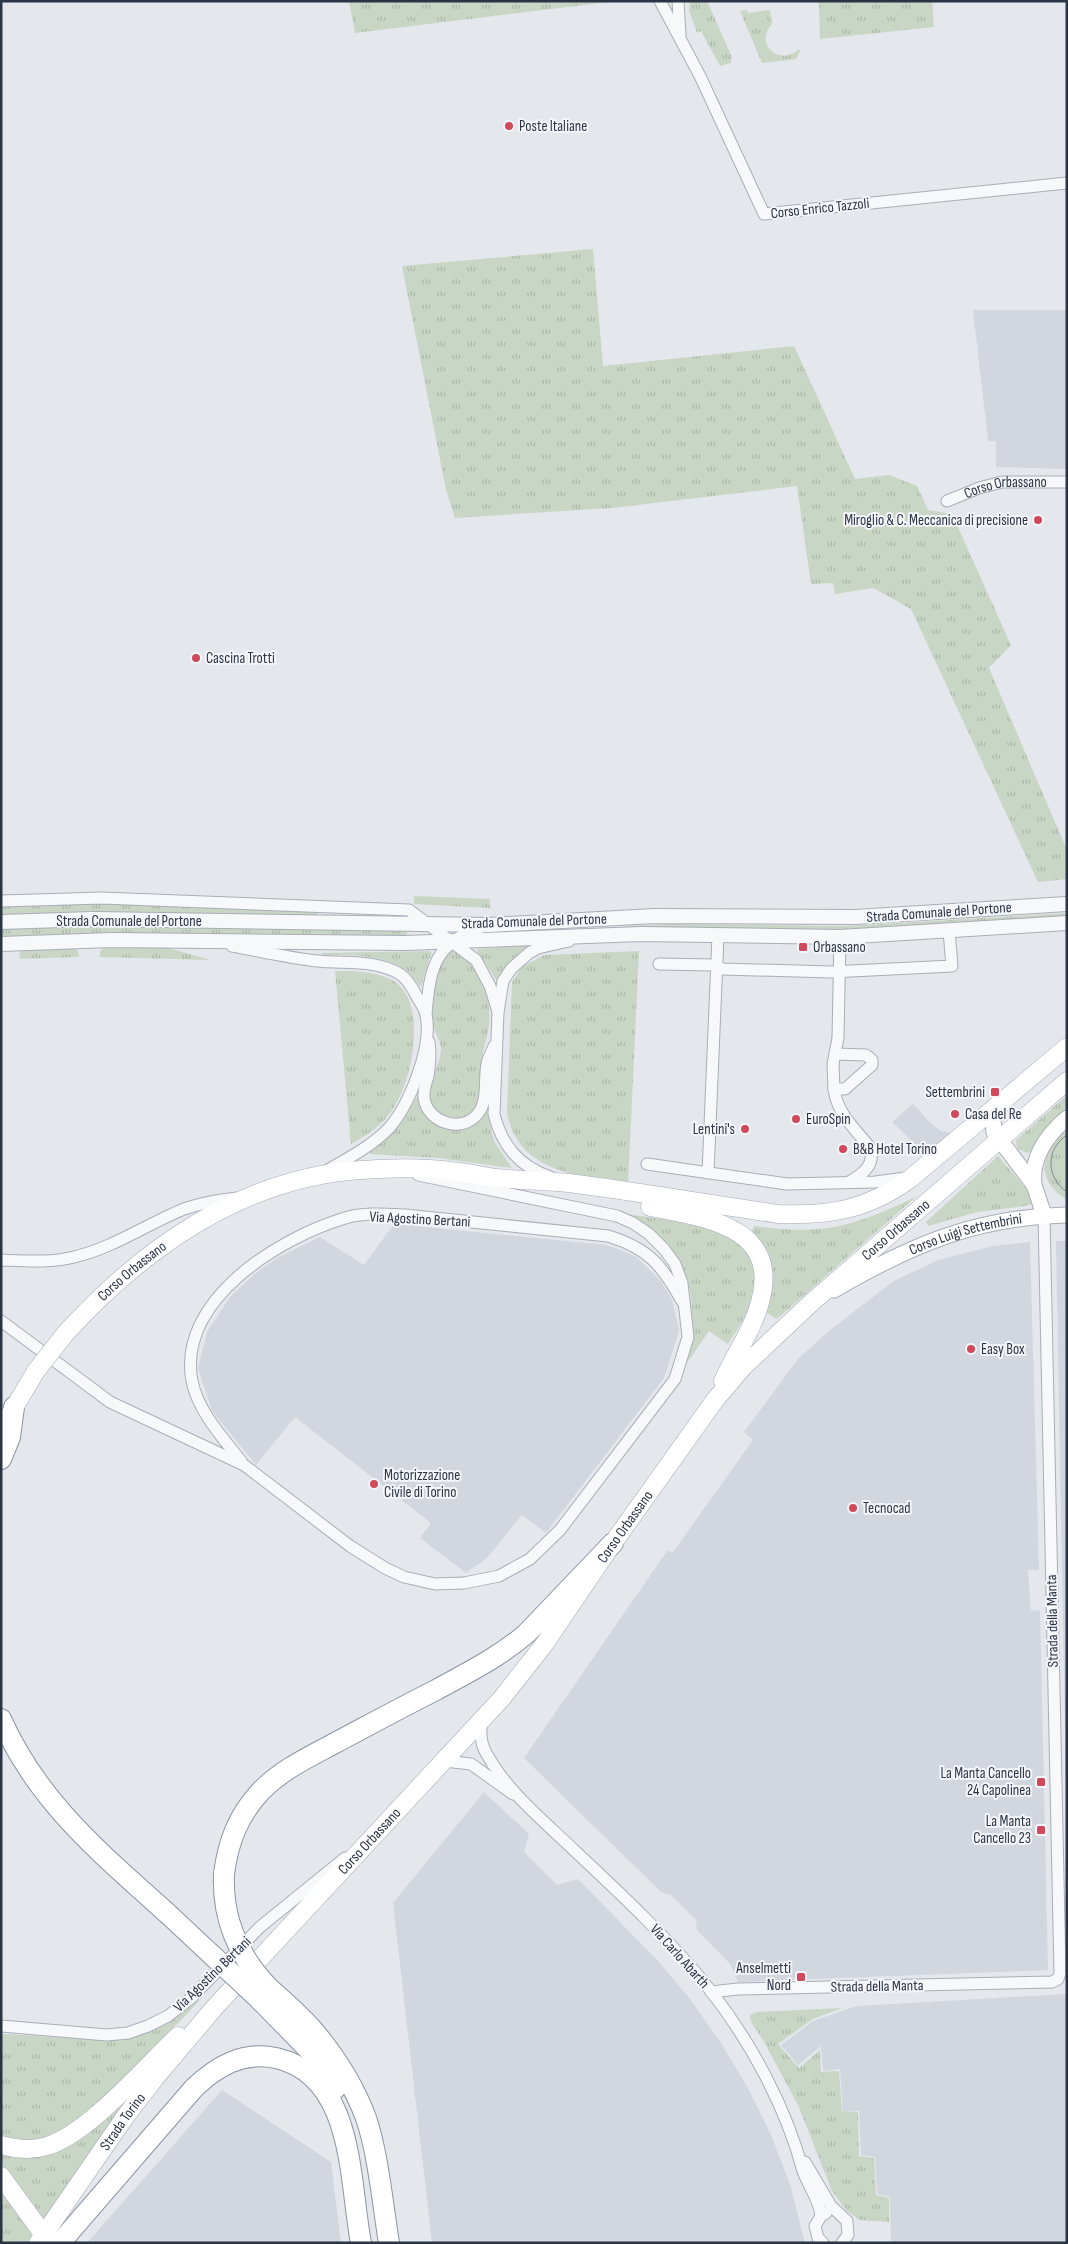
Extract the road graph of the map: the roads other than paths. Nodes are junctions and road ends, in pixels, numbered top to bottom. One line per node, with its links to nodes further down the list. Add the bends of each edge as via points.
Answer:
1 (660, 1): 3 (street, Corso Enrico Tazzoli)
2 (678, 1): 3 (street, Corso Enrico Tazzoli)
3 (681, 42): 4 (street, Corso Enrico Tazzoli, via 764,214)
4 (1067, 183)
5 (1067, 482): 6 (street, Corso Orbassano, via 1002,482)
6 (946, 501)
7 (1, 901): 9 (street, Strada Comunale del Portone, via 120,898)
8 (1067, 904): 13 (street, Strada Comunale del Portone, via 855,918 672,916)
9 (409, 910): 11 (street, Corso Orbassano)
10 (1, 922): 11 (street, Strada Comunale del Portone, via 93,919)
11 (428, 923): 13 (street, Strada Comunale del Portone); 20 (street, Corso Orbassano)
12 (1067, 923): 14 (street, Strada Comunale del Portone)
13 (489, 924): 20 (street, Corso Orbassano)
14 (1049, 925): 15 (street); 16 (street, Strada Comunale del Portone)
15 (1067, 929)
16 (949, 931): 19 (street, Strada Comunale del Portone); 25 (street, Strada Comunale del Portone, via 952,966)
17 (594, 935): 18 (street, Strada Comunale del Portone); 20 (street, Strada Comunale del Portone); 26 (street, Corso Orbassano, via 538,948 521,958 503,981)
18 (718, 936): 19 (street, Strada Comunale del Portone); 24 (street)
19 (840, 937): 25 (street)
20 (453, 942): 21 (street, Strada Comunale del Portone); 26 (street, Corso Orbassano, via 476,960 484,972); 27 (street, Corso Orbassano, via 435,961)
21 (218, 943): 22 (street, Strada Comunale del Portone, via 94,940); 27 (street, Corso Orbassano, via 318,962 366,963 388,969 408,981)
22 (1, 944)
23 (659, 964): 24 (street, Strada Comunale del Portone)
24 (717, 966): 25 (street, Strada Comunale del Portone, via 723,969); 39 (street)
25 (840, 972): 31 (street)
26 (498, 1012): 29 (street, Corso Orbassano)
27 (426, 1014): 28 (street, Corso Orbassano)
28 (428, 1035): 29 (street, Corso Orbassano, via 431,1056 423,1095 425,1105 430,1114 441,1122 454,1124 467,1122 478,1115 482,1107 487,1064); 40 (street, Corso Orbassano, via 417,1077 401,1113 374,1140)
29 (497, 1038): 43 (street, Corso Orbassano, via 494,1114 497,1128 512,1154 522,1163 536,1172)
30 (1066, 1050): 34 (main road, Corso Orbassano)
31 (835, 1054): 33 (street); 33 (street, via 866,1055 872,1064 845,1089)
32 (1067, 1081): 36 (main road, Corso Orbassano)
33 (834, 1089): 44 (street, via 840,1111 872,1151 866,1171)
34 (1005, 1100): 36 (main road, via 993,1118 992,1126); 42 (main road, Corso Orbassano)
35 (1067, 1118): 45 (main road, via 1055,1128 1040,1150 1032,1172)
36 (1000, 1141): 45 (main road, Corso Luigi Settembrini); 50 (main road, Corso Orbassano)
37 (647, 1164): 39 (street, Corso Orbassano)
38 (389, 1169): 40 (main road, Corso Orbassano); 41 (main road, Corso Orbassano, via 450,1170); 51 (street, Via Agostino Bertani, via 617,1216 633,1223 659,1244 674,1264 682,1283)
39 (708, 1173): 44 (street, Corso Orbassano, via 787,1184)
40 (317, 1176): 46 (main road, Corso Orbassano)
41 (495, 1178): 43 (main road, Corso Orbassano); 53 (main road, via 702,1216 734,1228 748,1239 762,1268 759,1308)
42 (911, 1178): 43 (main road, Corso Orbassano, via 898,1188 857,1207 812,1216); 44 (street, Corso Orbassano)
43 (568, 1183)
44 (848, 1183)
45 (1034, 1185): 47 (main road, Corso Luigi Settembrini)
46 (251, 1197): 49 (street, via 215,1200 185,1209 75,1257 56,1261); 54 (main road, Corso Orbassano, bridge, via 193,1225 152,1252 89,1307 36,1371)
47 (1044, 1215): 48 (main road, Corso Luigi Settembrini); 50 (main road, Corso Luigi Settembrini, via 962,1229 938,1237 885,1260); 64 (street, Strada della Manta, via 1058,1979 1052,1982)
48 (1067, 1215)
49 (1, 1260)
50 (811, 1303): 53 (main road, Corso Orbassano, via 743,1367)
51 (685, 1307): 57 (street, Via Agostino Bertani, via 688,1337 675,1379 560,1530 530,1559 499,1576 464,1583 436,1584 404,1577 350,1546); 57 (street, Via Agostino Bertani, via 667,1274 655,1260 625,1241 608,1236 405,1214 345,1218 298,1238 251,1266 214,1301 201,1321 190,1359 197,1399)
52 (1, 1322): 57 (street, Via Agostino Bertani, via 110,1402)
53 (715, 1400): 58 (main road, Corso Orbassano)
54 (14, 1407): 55 (main road, Corso Orbassano); 56 (highway, via 10,1437)
55 (1, 1432)
56 (1, 1459)
57 (244, 1465)
58 (613, 1543): 60 (main road, Corso Orbassano, via 543,1646); 65 (highway, bridge, via 513,1646 277,1776 243,1813 227,1852 225,1906 236,1942)
59 (1, 1719): 65 (highway, bridge, via 22,1759 53,1805 78,1832 168,1914)
60 (481, 1721): 61 (main road, Corso Orbassano); 62 (street, Via Carlo Abarth, via 485,1750)
61 (444, 1761): 62 (street, Via Carlo Abarth, via 471,1764); 63 (main road, Corso Orbassano)
62 (519, 1798): 64 (street, Via Carlo Abarth, via 654,1926)
63 (387, 1823): 66 (main road, Corso Orbassano); 67 (street, Via Agostino Bertani, via 260,1927 191,1998 168,2016 128,2033 107,2035)
64 (711, 1992): 69 (street, Via Carlo Abarth, via 765,2078)
65 (264, 1993): 75 (highway, via 309,2050 342,2101 362,2170); 76 (highway, via 312,2028 330,2051 359,2100 375,2158)
66 (215, 2007): 68 (main road, via 178,2036 89,2121 63,2140 25,2150); 73 (main road, Strada Torino, via 125,2117)
67 (1, 2026)
68 (1, 2145)
69 (797, 2148): 71 (street, Via Carlo Abarth); 72 (street, Via Carlo Abarth)
70 (1, 2176): 73 (main road)
71 (836, 2212): 72 (street); 78 (street, Via Carlo Abarth, via 844,2216 849,2225 848,2235)
72 (821, 2216): 77 (street, Via Carlo Abarth, via 816,2232)
73 (48, 2241): 74 (highway, via 194,2088 228,2062 255,2056 282,2060 299,2067 319,2084 330,2100 348,2152)
74 (361, 2243)
75 (371, 2243)
76 (389, 2243)
77 (823, 2243)
78 (842, 2243)

